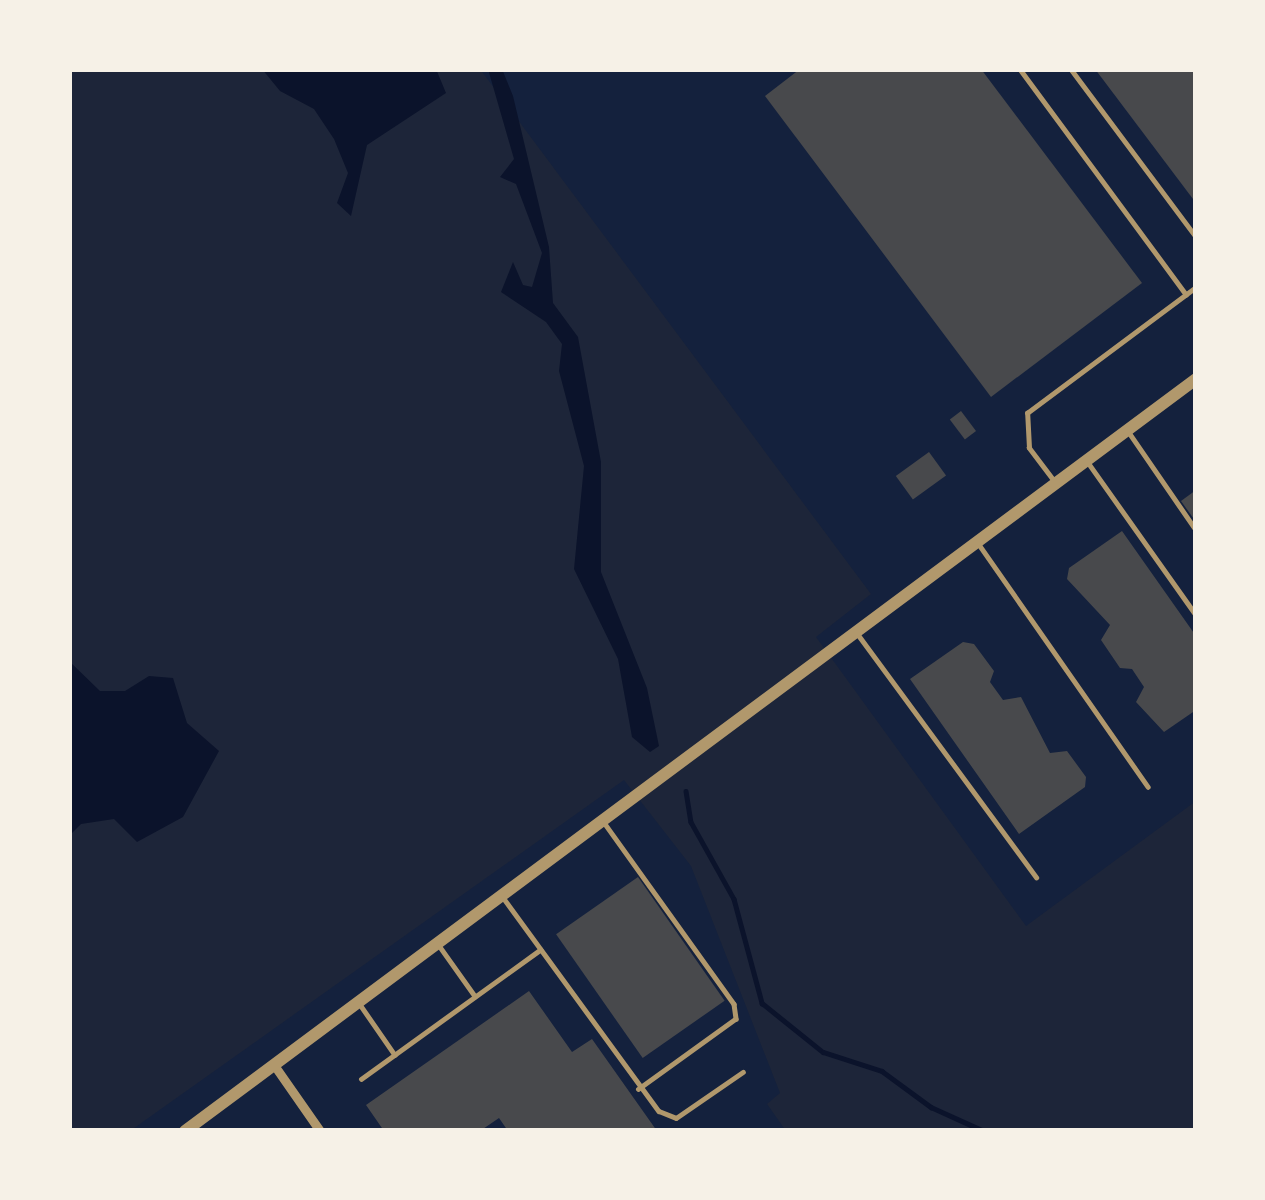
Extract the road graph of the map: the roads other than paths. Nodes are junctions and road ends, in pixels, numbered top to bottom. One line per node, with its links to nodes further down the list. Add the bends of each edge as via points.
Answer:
1 (1020, 69): 5 (lane)
2 (1071, 69): 3 (lane)
3 (1196, 237)
4 (1196, 287): 5 (lane)
5 (1186, 294): 9 (lane, via 1027,413 1029,448)
6 (1196, 379): 7 (street)
7 (1128, 430): 8 (street); 10 (lane)
8 (1088, 461): 9 (street); 12 (lane)
9 (1056, 484): 11 (street)
10 (1196, 530)
11 (978, 543): 13 (street); 14 (lane)
12 (1196, 615)
13 (857, 633): 15 (street); 16 (lane)
14 (1148, 787)
15 (602, 820): 17 (street); 26 (lane, via 734,1004 736,1019)
16 (1036, 877)
17 (502, 896): 18 (street); 19 (lane)
18 (438, 944): 20 (lane); 21 (street)
19 (540, 950): 20 (lane); 26 (lane)
20 (476, 996): 22 (lane)
21 (358, 1003): 22 (lane); 23 (street)
22 (395, 1054): 25 (lane)
23 (274, 1065): 27 (street); 28 (street)
24 (742, 1072): 26 (lane, via 676,1118)
25 (361, 1079)
26 (639, 1090)
27 (185, 1131)
28 (320, 1131)

